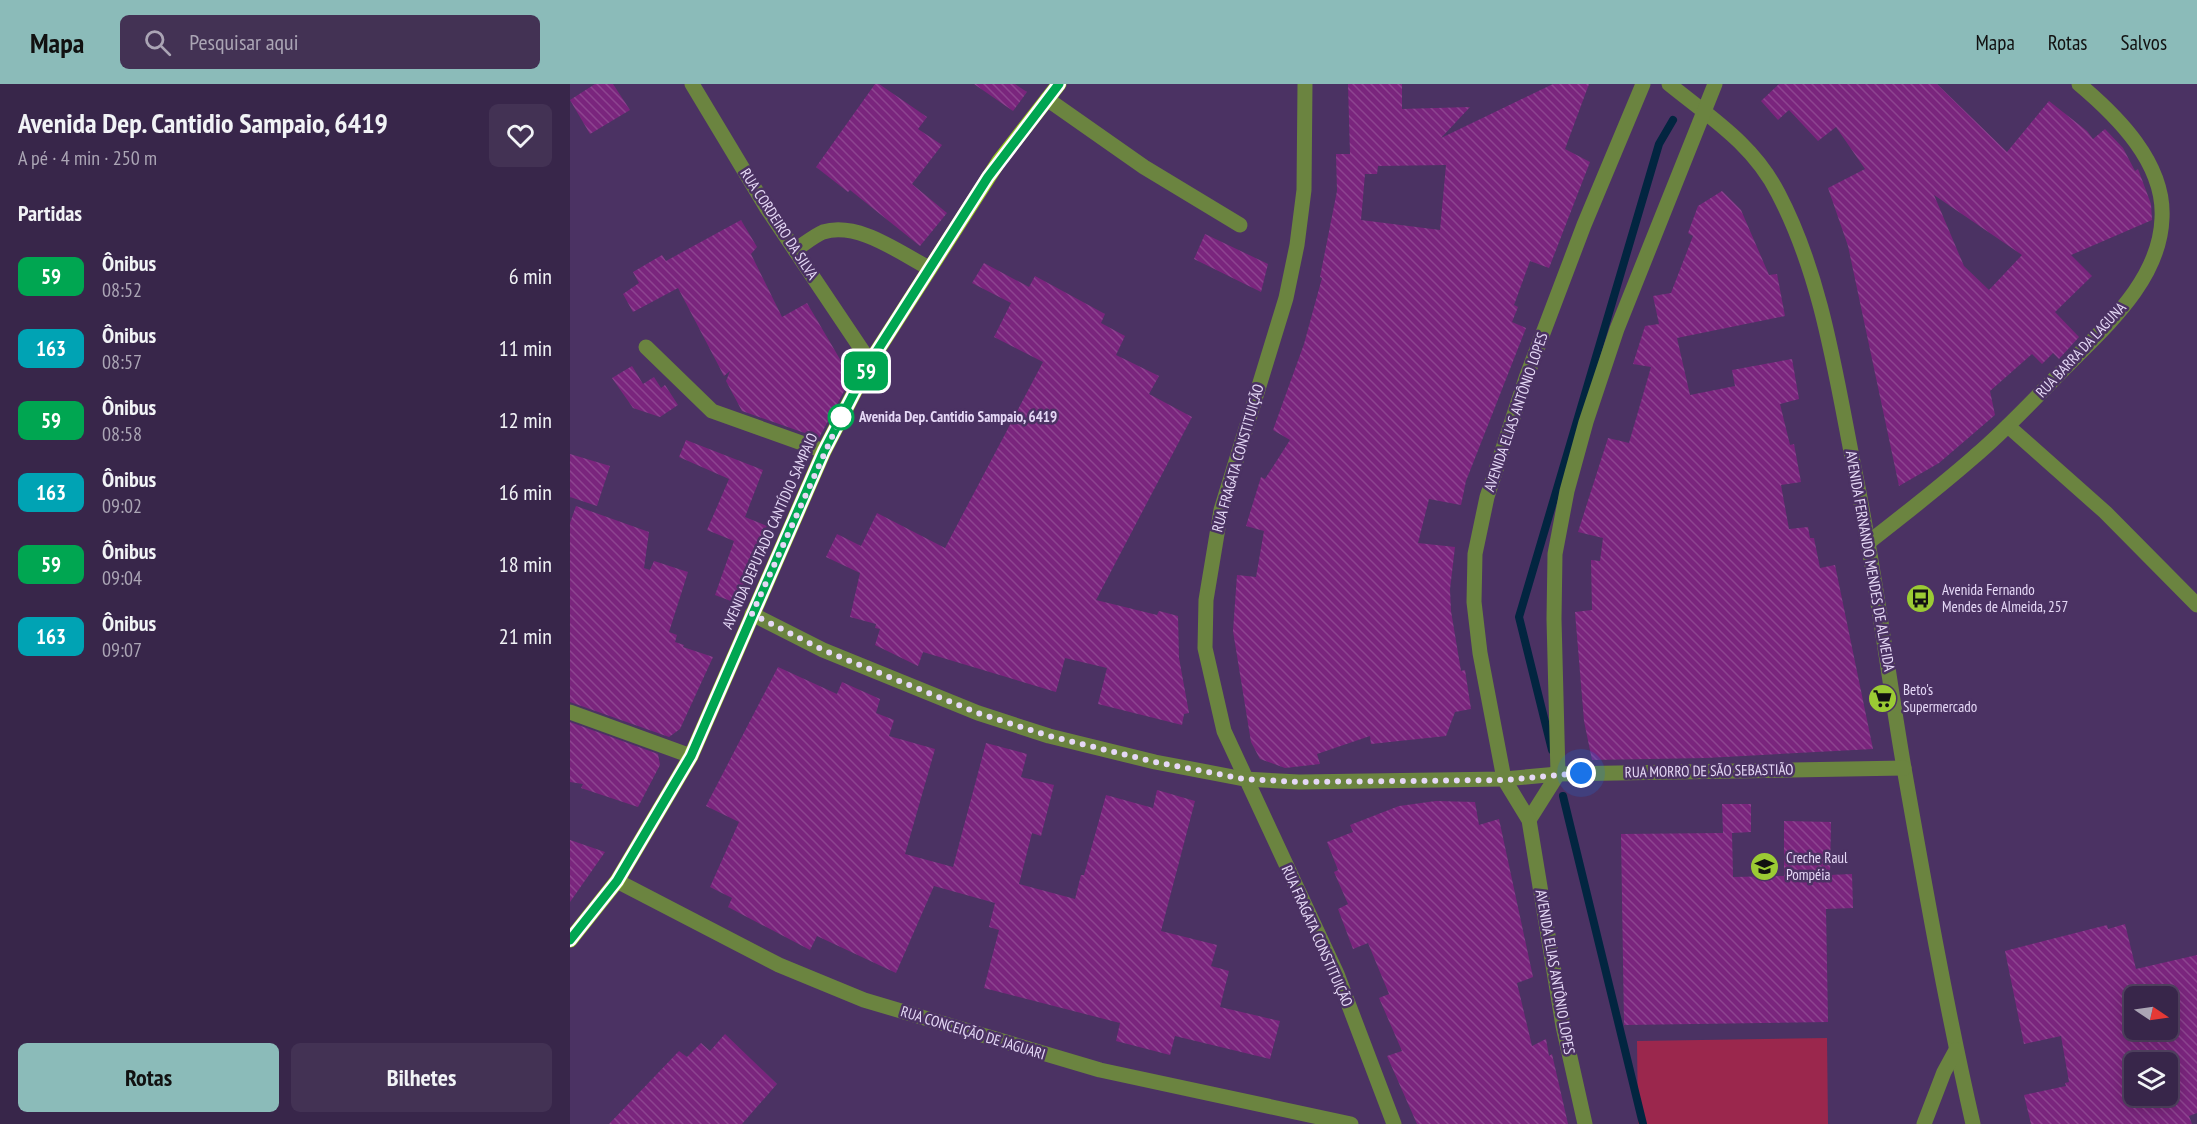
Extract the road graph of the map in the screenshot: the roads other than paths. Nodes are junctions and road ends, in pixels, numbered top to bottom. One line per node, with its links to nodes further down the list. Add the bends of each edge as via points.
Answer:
1 (692, 84): 11 (street, RUA CORDEIRO DA SILVA)
2 (1059, 84): 8 (main road, AVENIDA DEPUTADO CANTÍDIO SAMPAIO)
3 (1305, 84): 24 (street, RUA FRAGATA CONSTITUIÇÃO, via 1304,190 1297,245 1286,298 1221,510 1206,600 1205,648 1224,730)
4 (1643, 84): 25 (street, AVENIDA ELIAS ANTÔNIO LOPES, via 1584,225 1486,497 1476,554 1474,602)
5 (1670, 84): 9 (street, AVENIDA FERNANDO MENDES DE ALMEIDA)
6 (1715, 84): 9 (street)
7 (2079, 84): 15 (street, RUA BARRA DA LAGUNA, via 2125,127 2160,192 2163,219 2143,279 2120,311)
8 (1047, 99): 10 (street, via 1144,167); 12 (main road, AVENIDA DEPUTADO CANTÍDIO SAMPAIO, via 999,161)
9 (1702, 111): 17 (street, AVENIDA FERNANDO MENDES DE ALMEIDA, via 1747,146 1778,191 1805,252 1824,321); 23 (street, via 1617,329 1567,491 1555,554)
10 (1240, 225)
11 (795, 250): 12 (street, via 823,233 839,230 862,234); 14 (street, RUA CORDEIRO DA SILVA)
12 (929, 268): 14 (main road, AVENIDA DEPUTADO CANTÍDIO SAMPAIO)
13 (646, 347): 16 (street, via 712,411)
14 (870, 362): 16 (main road, AVENIDA DEPUTADO CANTÍDIO SAMPAIO)
15 (2008, 426): 17 (street, RUA BARRA DA LAGUNA); 18 (street, via 2105,512)
16 (824, 451): 19 (main road, AVENIDA DEPUTADO CANTÍDIO SAMPAIO)
17 (1869, 542): 22 (street, AVENIDA FERNANDO MENDES DE ALMEIDA)
18 (2197, 605)
19 (752, 614): 21 (main road, AVENIDA DEPUTADO CANTÍDIO SAMPAIO); 24 (street, RUA MORRO DE SÃO SEBASTIÃO, via 823,650 978,713 1101,749)
20 (570, 712): 21 (street)
21 (691, 756): 27 (main road, AVENIDA DEPUTADO CANTÍDIO SAMPAIO)
22 (1904, 768): 23 (street, RUA MORRO DE SÃO SEBASTIÃO); 29 (street, AVENIDA FERNANDO MENDES DE ALMEIDA)
23 (1558, 774): 25 (street, RUA MORRO DE SÃO SEBASTIÃO); 26 (street)
24 (1244, 779): 25 (street, RUA MORRO DE SÃO SEBASTIÃO, via 1354,783); 31 (street, RUA FRAGATA CONSTITUIÇÃO, via 1337,974)
25 (1504, 780): 26 (street, AVENIDA ELIAS ANTÔNIO LOPES)
26 (1529, 820): 32 (street, AVENIDA ELIAS ANTÔNIO LOPES, via 1563,1026)
27 (617, 881): 28 (main road, AVENIDA DEPUTADO CANTÍDIO SAMPAIO); 30 (street, RUA CONCEIÇÃO DE JAGUARI, via 780,965 864,1000 1100,1070)
28 (570, 940)
29 (1956, 1050): 33 (street); 34 (street, AVENIDA FERNANDO MENDES DE ALMEIDA)
30 (1351, 1124)
31 (1394, 1124)
32 (1585, 1124)
33 (1924, 1124)
34 (1972, 1124)

